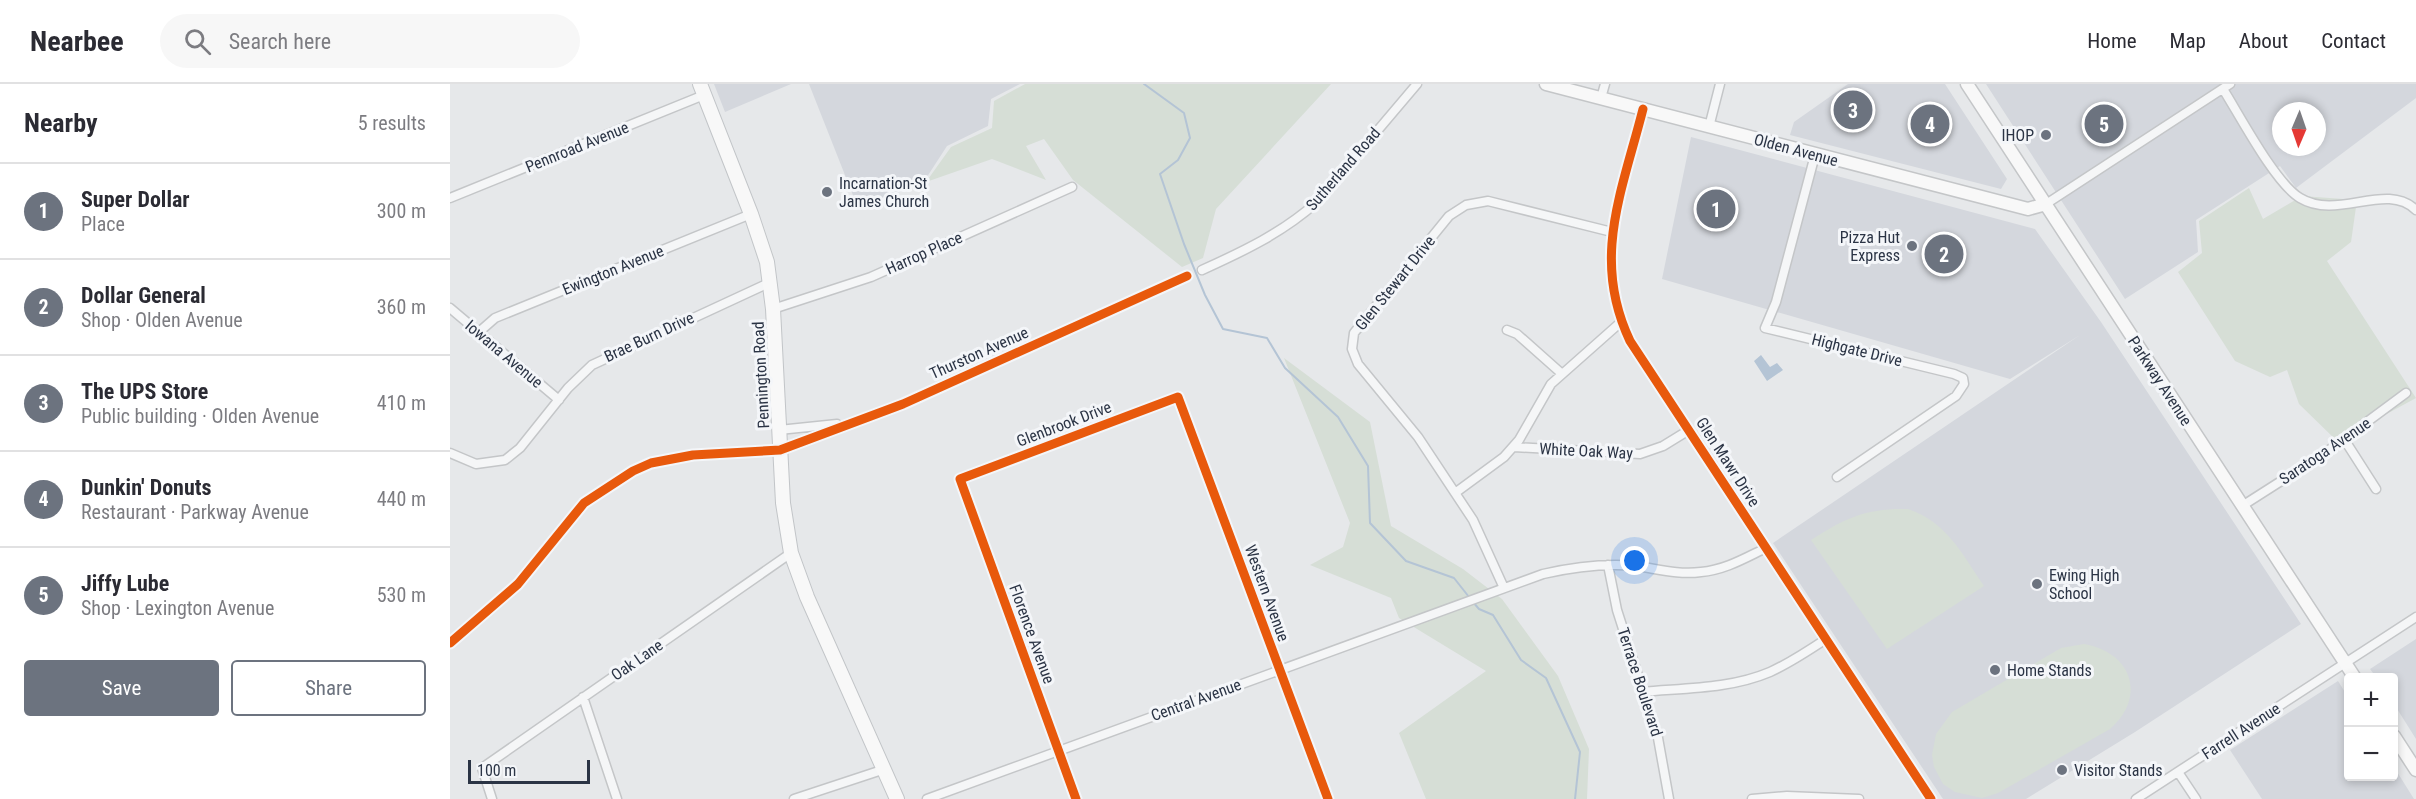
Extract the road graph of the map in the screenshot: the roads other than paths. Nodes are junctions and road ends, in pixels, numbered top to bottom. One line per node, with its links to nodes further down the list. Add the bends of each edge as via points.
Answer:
1 (1417, 84): 18 (street, Sutherland Road, via 1300,217 1266,240)
2 (1546, 84): 8 (main road, Olden Avenue)
3 (1605, 84): 8 (street)
4 (1720, 84): 10 (street)
5 (1967, 84): 14 (main road, Parkway Avenue)
6 (2227, 86): 14 (street); 15 (street, via 2284,183 2301,199 2335,207 2393,199)
7 (702, 90): 13 (street, Pennroad Avenue); 16 (main road, Pennington Road)
8 (1601, 98): 9 (main road, Olden Avenue)
9 (1643, 109): 10 (main road, Olden Avenue); 17 (street, Glen Mawr Drive)
10 (1710, 126): 11 (main road, Olden Avenue)
11 (1815, 155): 14 (main road, Olden Avenue, via 2028,209); 37 (street, Highgate Drive, via 1776,302 1765,328 1954,374 1963,378 1964,384 1956,396)
12 (1072, 187): 22 (street, Harrop Place, via 871,277)
13 (450, 198)
14 (2046, 204): 41 (main road, Parkway Avenue)
15 (2416, 210)
16 (751, 214): 20 (main road, Pennington Road); 25 (street, Ewington Avenue, via 495,318)
17 (1612, 232): 23 (street, Glen Mawr Drive, via 1611,284); 40 (street, Glen Stewart Drive, via 1498,202 1466,205 1449,216 1358,326 1352,341 1358,364 1405,419)
18 (1202, 270)
19 (1187, 276): 30 (street, Thurston Avenue, via 903,404)
20 (771, 282): 22 (main road, Pennington Road); 29 (street, Brae Burn Drive, via 605,357 578,376)
21 (450, 308): 25 (street, Iowana Avenue)
22 (773, 309): 31 (main road, Pennington Road)
23 (1622, 322): 26 (street); 32 (street, Glen Mawr Drive, via 1630,341)
24 (1507, 330): 26 (street, via 1517,334)
25 (479, 332): 29 (street, Iowana Avenue)
26 (1561, 373): 34 (street, via 1542,397)
27 (2406, 393): 33 (street, Saratoga Avenue)
28 (1178, 397): 38 (street, Glenbrook Drive); 50 (street, Western Avenue)
29 (559, 400): 36 (street, Brae Burn Drive, via 520,448 505,460 492,464 466,462)
30 (850, 422): 31 (street, Thurston Avenue); 35 (street, Thurston Avenue)
31 (779, 430): 35 (main road, Pennington Road)
32 (1689, 430): 34 (street, White Oak Way, via 1640,454); 42 (street, Glen Mawr Drive)
33 (2344, 439): 39 (street); 41 (street, Saratoga Avenue)
34 (1514, 447): 40 (street, via 1491,469)
35 (780, 450): 43 (main road, Pennington Road, via 783,503); 48 (street, Thurston Avenue, via 674,458 615,480 570,517 518,584)
36 (450, 453)
37 (1837, 477)
38 (960, 479): 55 (street, Florence Avenue)
39 (2376, 489)
40 (1455, 493): 45 (street, Glen Stewart Drive, via 1482,536)
41 (2242, 506): 49 (main road, Parkway Avenue)
42 (1766, 548): 44 (street, Central Avenue, via 1733,564 1703,572); 47 (street, Glen Mawr Drive)
43 (792, 553): 53 (street, Oak Lane); 56 (main road, Pennington Road, via 807,597)
44 (1608, 565): 45 (street, Central Avenue, via 1567,568); 52 (street, Terrace Boulevard)
45 (1504, 588): 50 (street, Central Avenue)
46 (2416, 617): 49 (street, Farrell Avenue)
47 (1826, 639): 52 (street, via 1750,679); 70 (street, Glen Mawr Drive)
48 (450, 643)
49 (2345, 663): 51 (main road, Parkway Avenue); 58 (street, Farrell Avenue)
50 (1280, 670): 55 (street, Central Avenue); 66 (street, Western Avenue)
51 (2352, 673)
52 (1642, 692): 67 (street, Terrace Boulevard, via 1664,761)
53 (583, 698): 60 (street, Oak Lane, via 482,768); 61 (street)
54 (2398, 742): 57 (main road)
55 (1059, 751): 64 (street, Central Avenue); 65 (street, Florence Avenue)
56 (885, 768): 62 (street); 63 (main road, Pennington Road)
57 (2416, 770)
58 (2178, 772): 71 (street, Farrell Avenue); 72 (street)
59 (1787, 798): 68 (street); 69 (street)
60 (492, 799)
61 (617, 799)
62 (794, 799)
63 (897, 799)
64 (927, 799)
65 (1076, 799)
66 (1328, 799)
67 (1670, 799)
68 (1752, 799)
69 (1859, 799)
70 (1931, 799)
71 (2136, 799)
72 (2196, 799)

